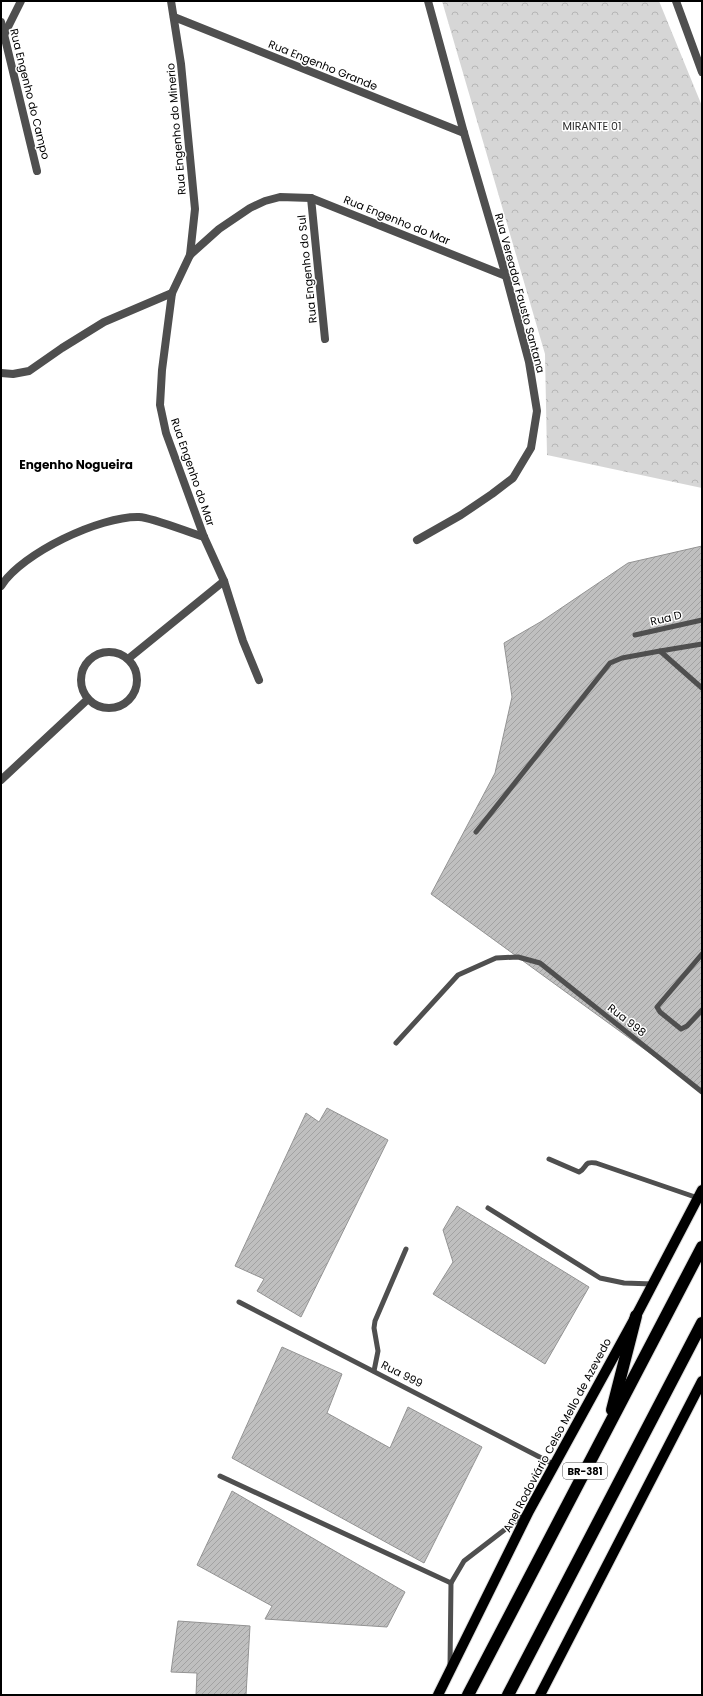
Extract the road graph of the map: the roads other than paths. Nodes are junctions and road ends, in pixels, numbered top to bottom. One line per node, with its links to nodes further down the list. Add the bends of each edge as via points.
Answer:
1 (21, 1): 7 (street)
2 (171, 1): 5 (street, Rua Engenho do Minerio)
3 (428, 1): 9 (street, Rua Vereador Fausto Santana)
4 (676, 1): 8 (street)
5 (174, 17): 9 (street, Rua Engenho Grande); 12 (street, Rua Engenho do Minerio, via 195,209)
6 (1, 22): 7 (street, Rua Engenho do Campo)
7 (4, 35): 10 (street, Rua Engenho do Campo)
8 (702, 72)
9 (464, 133): 13 (street, Rua Vereador Fausto Santana)
10 (37, 171)
11 (311, 198): 12 (street, Rua Engenho do Mar, via 280,197 250,208 218,229); 13 (street, Rua Engenho do Mar); 15 (street, Rua Engenho do Sul)
12 (190, 255): 14 (street, Rua Engenho do Mar)
13 (506, 276): 18 (street, Rua Vereador Fausto Santana, via 529,362 537,411 531,448 513,478 467,511)
14 (172, 293): 16 (street, via 104,322 29,371); 17 (street, Rua Engenho do Mar, via 160,405 166,433)
15 (324, 339)
16 (1, 373)
17 (204, 536): 19 (street, Rua Engenho do Mar); 20 (street, via 141,517 120,518 98,524 48,547 13,571)
18 (417, 540)
19 (224, 581): 25 (street); 26 (street, Rua Engenho do Mar, via 243,641)
20 (1, 586)
21 (702, 620): 22 (lane, Rua D)
22 (634, 635)
23 (702, 644): 24 (lane)
24 (660, 651): 27 (lane); 30 (lane, via 622,658 610,663)
25 (128, 660): 28 (street, via 120,654 110,652 92,657 82,673 81,682); 28 (street, via 137,676 133,695 126,702 117,707 105,708 95,705)
26 (259, 680)
27 (702, 688)
28 (88, 699): 29 (street)
29 (1, 780)
30 (476, 832)
31 (702, 954): 32 (lane, via 658,1007 660,1012 681,1029)
32 (702, 1010)
33 (396, 1044): 34 (lane, Rua 998, via 458,975 496,958 518,957 540,963)
34 (702, 1092)
35 (549, 1158): 36 (lane, via 579,1172 586,1164 596,1163)
36 (700, 1194): 40 (main road, Anel Rodoviário Celso Mello de Azevedo)
37 (488, 1208): 40 (lane, via 600,1278 624,1283)
38 (702, 1247): 46 (highway, BR-381)
39 (406, 1249): 44 (lane, via 375,1321 378,1351)
40 (653, 1284): 42 (main road, Anel Rodoviário Celso Mello de Azevedo)
41 (239, 1302): 44 (lane, Rua 999)
42 (636, 1316): 46 (highway); 47 (main road, Anel Rodoviário Celso Mello de Azevedo)
43 (702, 1323): 54 (highway, BR-381)
44 (374, 1371): 47 (lane, Rua 999)
45 (702, 1381): 55 (main road)
46 (607, 1430): 53 (highway, BR-381)
47 (555, 1465): 49 (main road, Anel Rodoviário Celso Mello de Azevedo)
48 (220, 1476): 50 (lane)
49 (529, 1511): 50 (lane, via 464,1561); 51 (main road, Anel Rodoviário Celso Mello de Azevedo)
50 (451, 1584): 51 (lane)
51 (450, 1671): 52 (main road, Anel Rodoviário Celso Mello de Azevedo)
52 (438, 1695)
53 (468, 1695)
54 (508, 1695)
55 (540, 1695)

